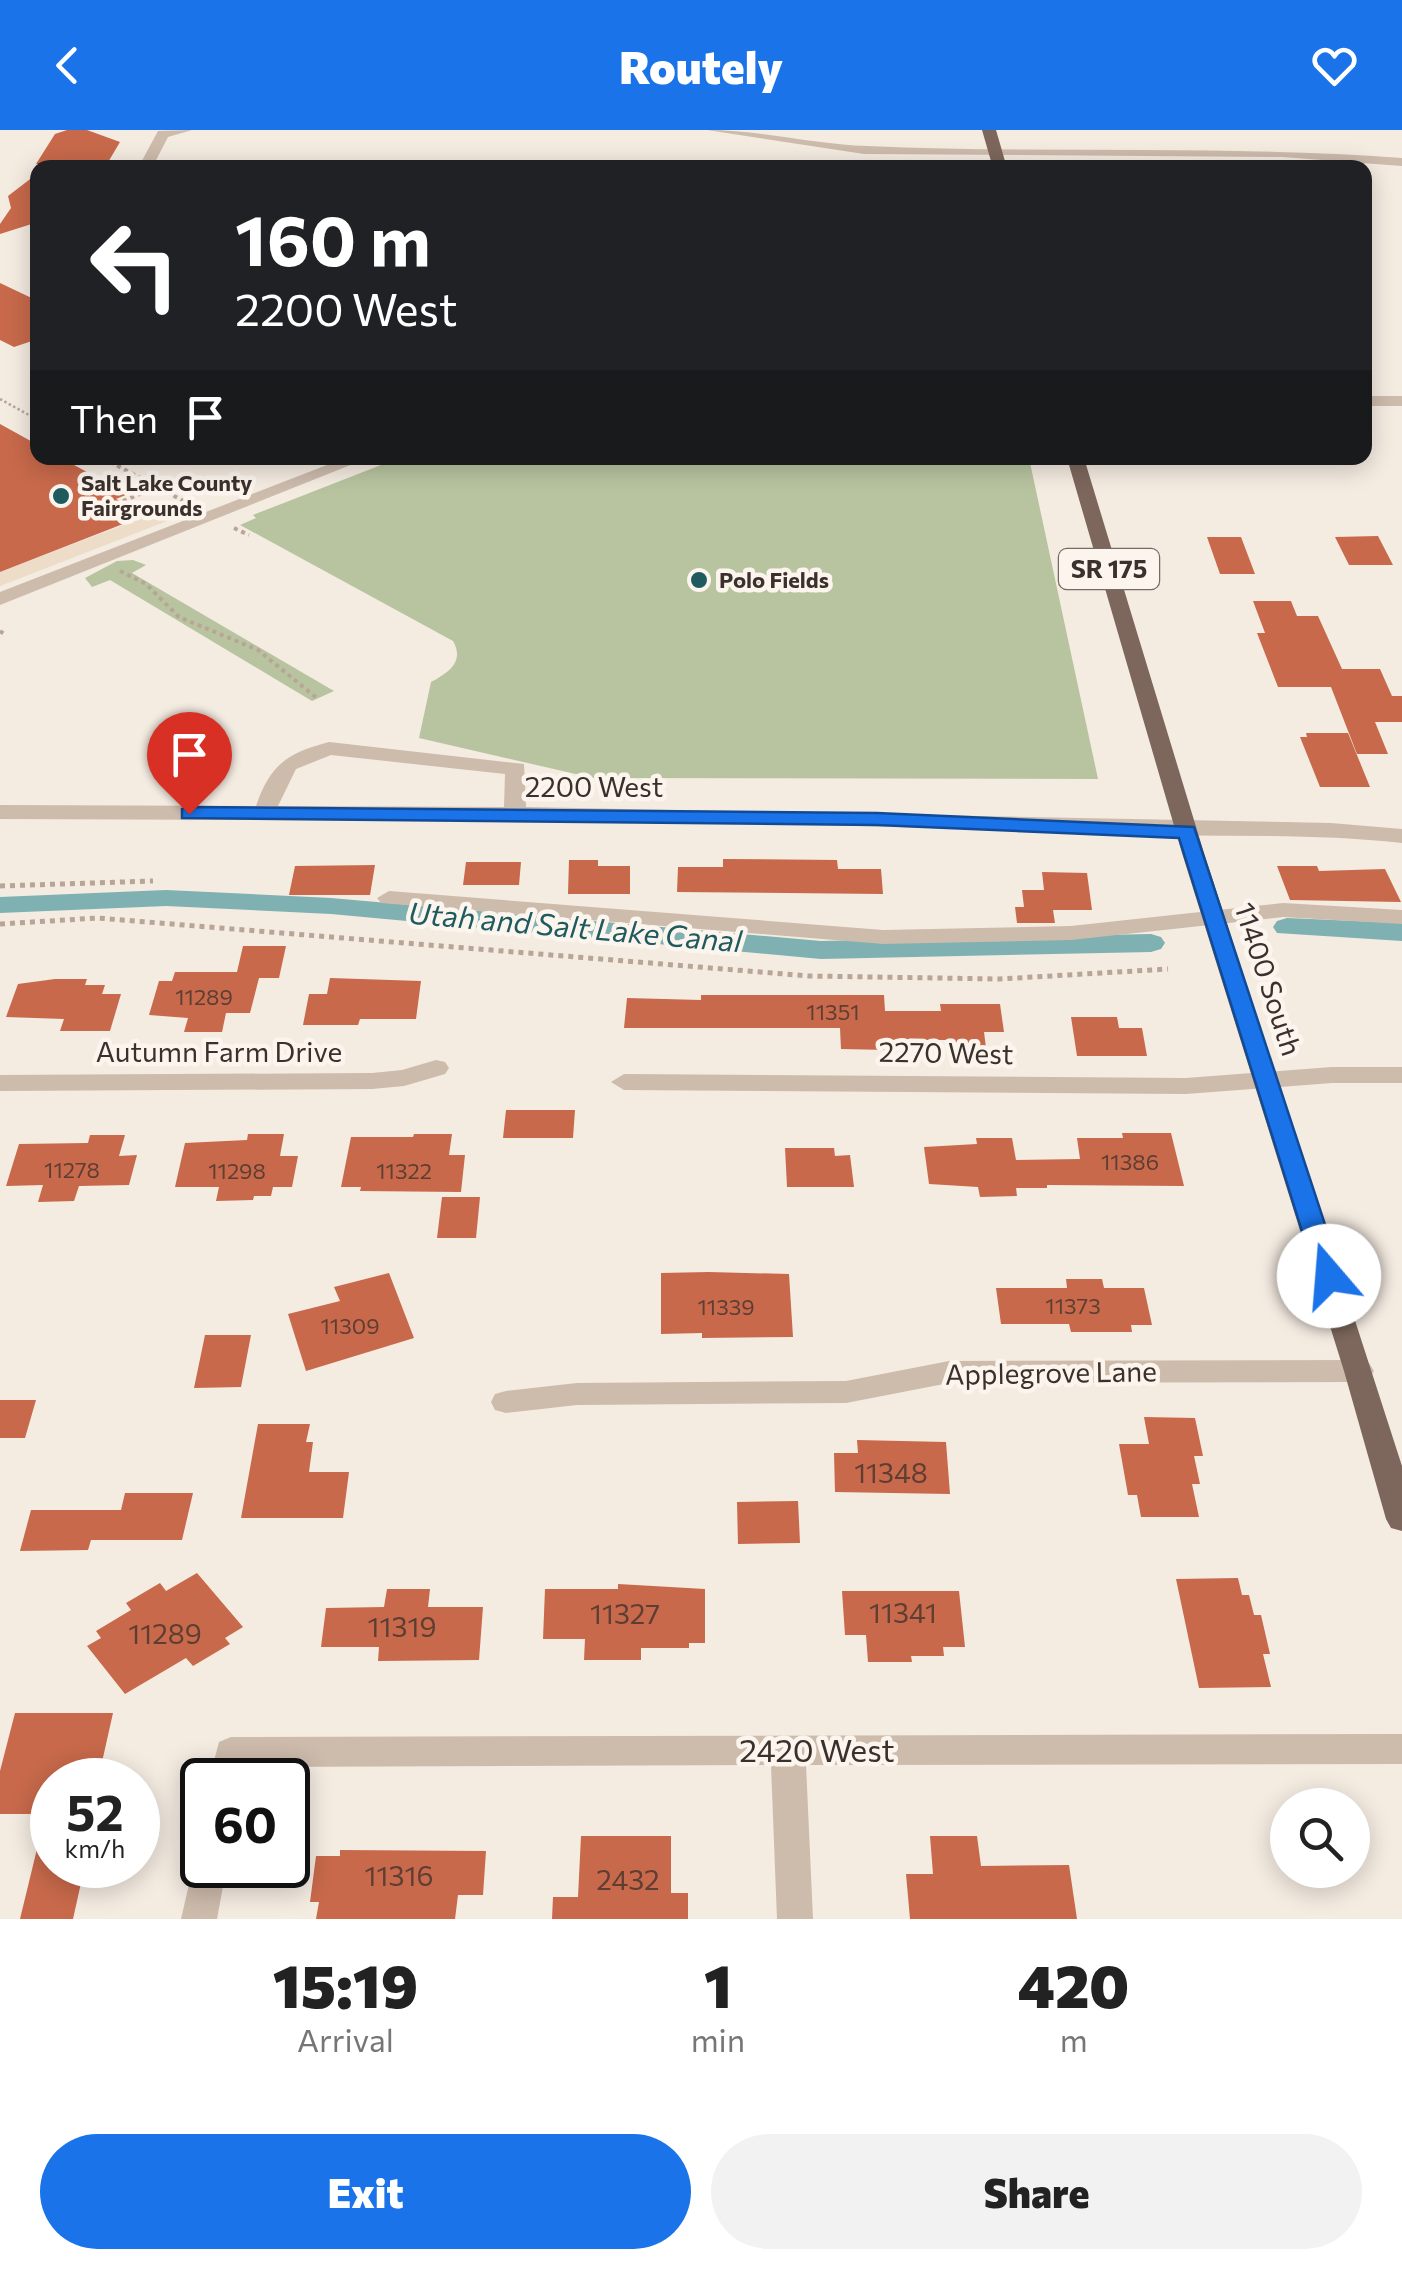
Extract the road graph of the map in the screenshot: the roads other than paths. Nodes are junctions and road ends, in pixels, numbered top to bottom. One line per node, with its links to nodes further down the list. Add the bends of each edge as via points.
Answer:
1 (185, 130): 6 (street, via 162,134)
2 (714, 130): 4 (street)
3 (989, 130): 5 (main road)
4 (852, 149): 5 (street); 7 (street)
5 (995, 151): 8 (main road); 9 (street, via 1282,153)
6 (149, 160)
7 (843, 160)
8 (998, 160)
9 (1402, 162)
10 (1372, 401): 11 (street)
11 (1402, 401)
12 (340, 465): 14 (street)
13 (1077, 465): 18 (main road, 11400 South / SR 175)
14 (0, 599)
15 (0, 812): 16 (street, 2200 West)
16 (264, 814): 17 (street, 2200 West); 17 (street, via 288,765 329,748 516,769)
17 (515, 816): 18 (street, 2200 West, via 877,819)
18 (1187, 832): 19 (street, 2200 West); 22 (main road, 11400 South / SR 175)
19 (1402, 836)
20 (389, 898): 22 (street, via 883,938 1072,933)
21 (1402, 916): 22 (street, via 1283,910)
22 (1215, 918): 26 (main road, 11400 South / SR 175)
23 (436, 1068): 27 (street, Autumn Farm Drive, via 372,1081)
24 (1402, 1075): 26 (street, 2270 West)
25 (624, 1082): 26 (street, 2270 West)
26 (1267, 1082): 28 (main road, 11400 South / SR 175)
27 (0, 1083)
28 (1359, 1371): 29 (street, Applegrove Lane, via 949,1372 846,1392 576,1394); 30 (main road, 11400 South / SR 175)
29 (506, 1402)
30 (1402, 1519)
31 (1402, 1749): 32 (street, 2420 West)
32 (788, 1751): 33 (street, 2420 West); 36 (street)
33 (310, 1764)
34 (204, 1888): 35 (street)
35 (198, 1919)
36 (795, 1919)

